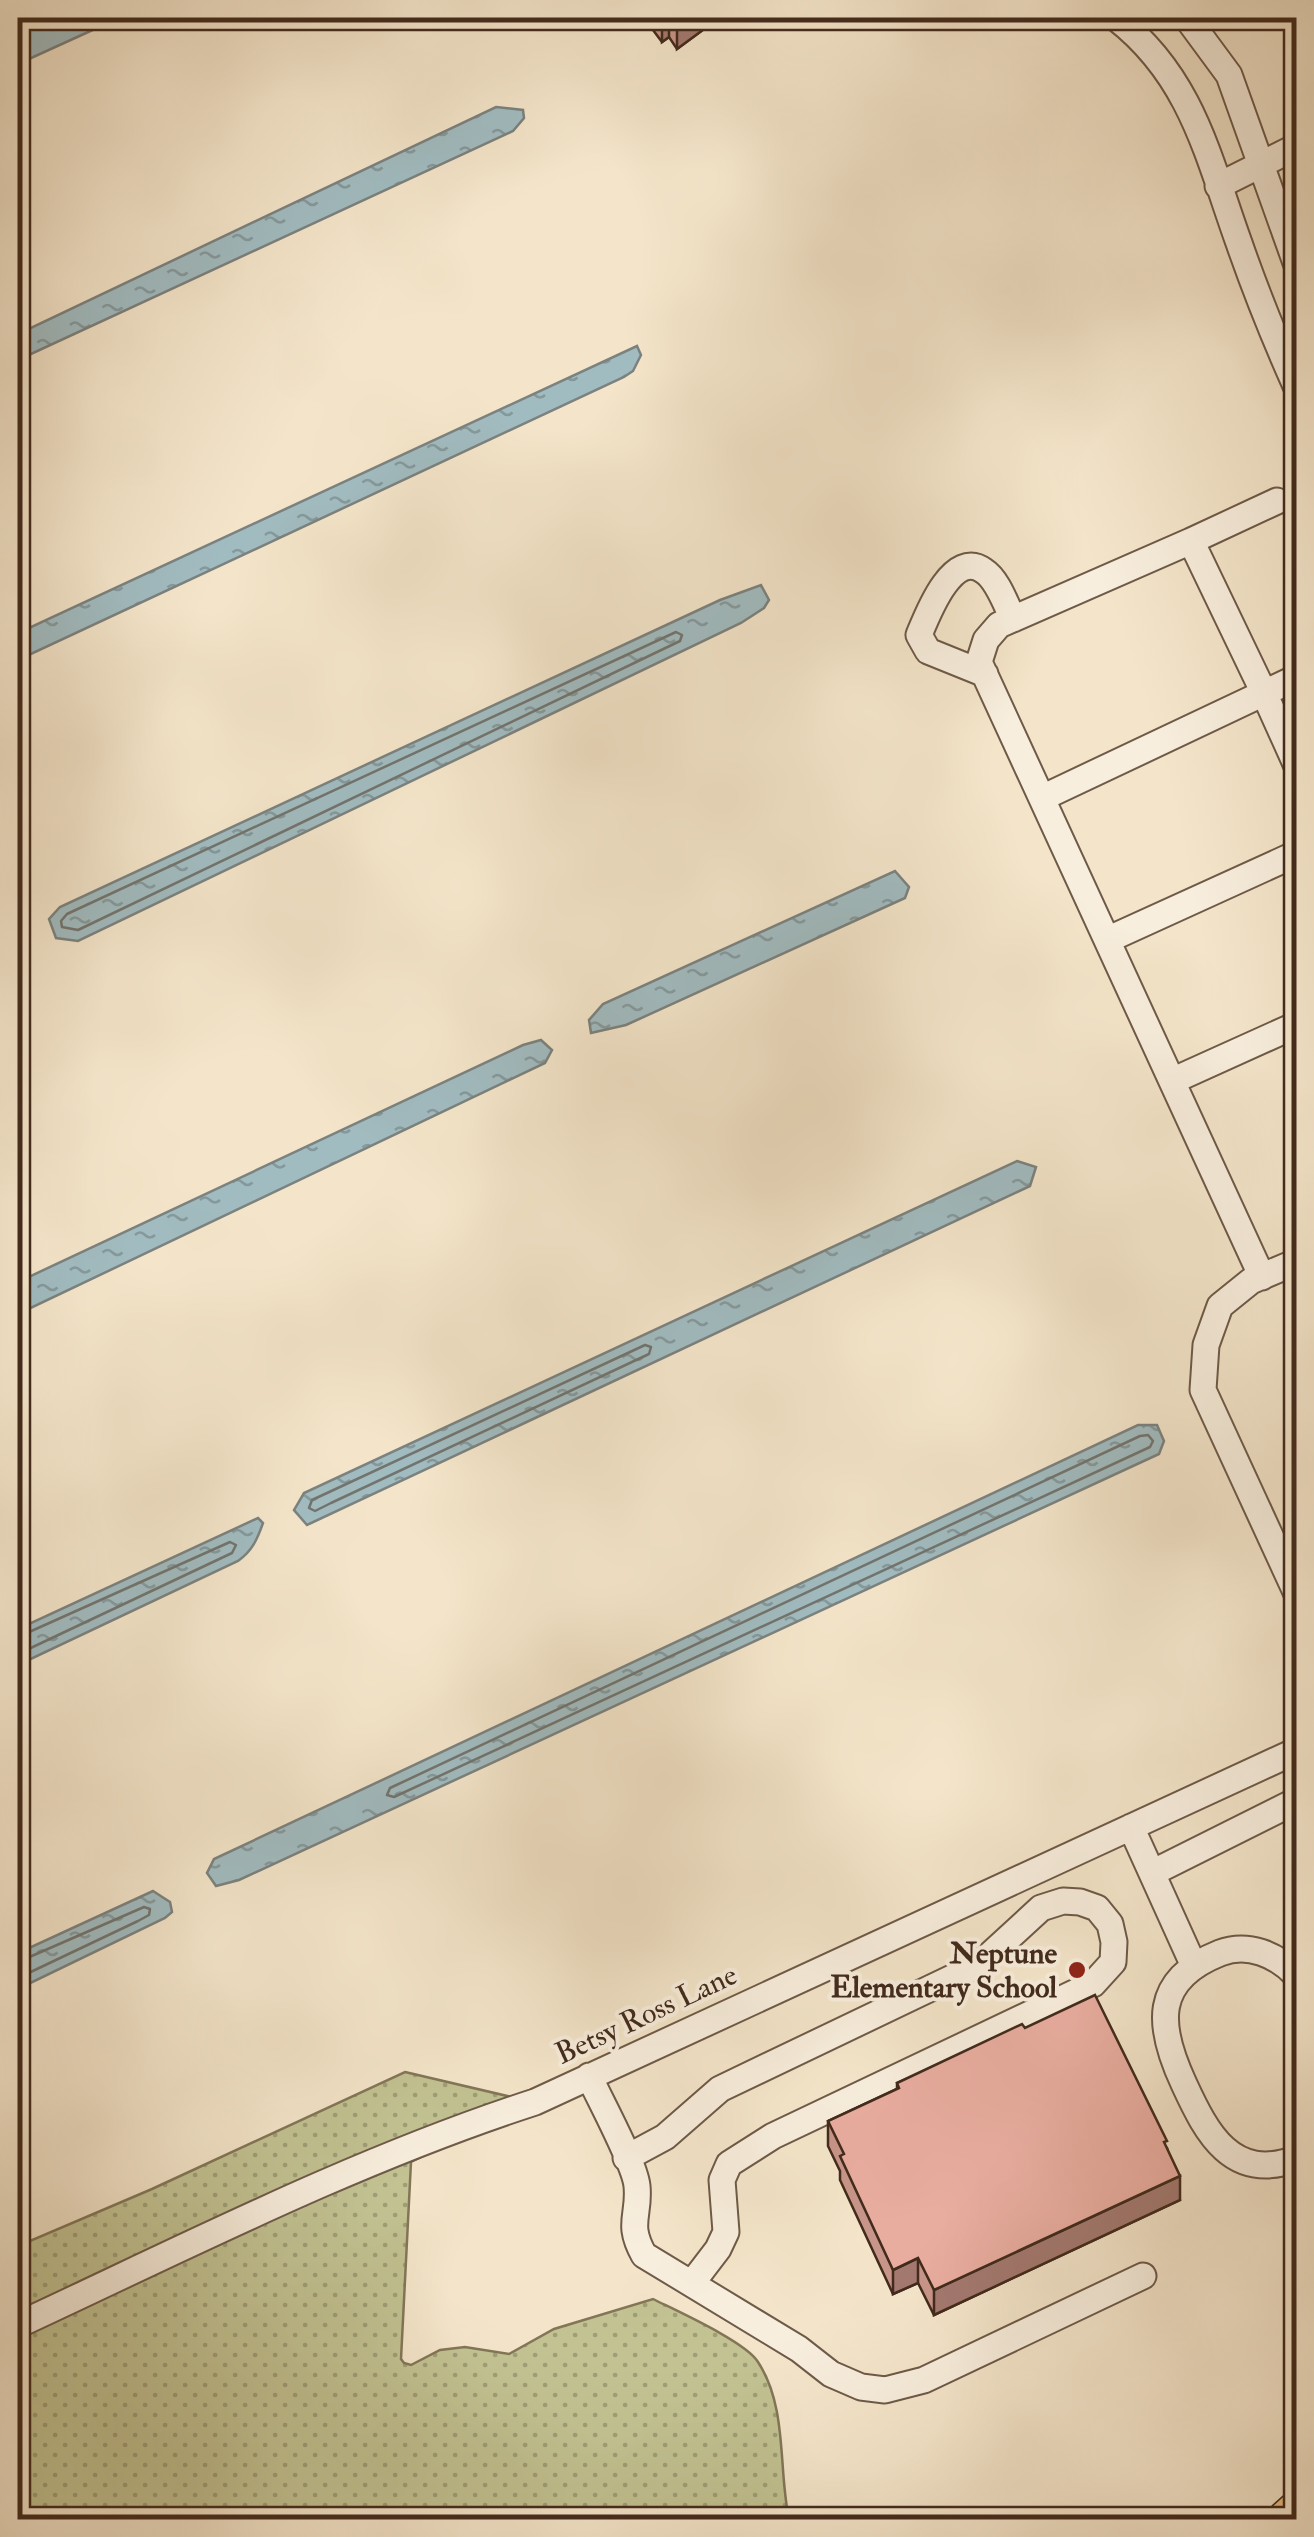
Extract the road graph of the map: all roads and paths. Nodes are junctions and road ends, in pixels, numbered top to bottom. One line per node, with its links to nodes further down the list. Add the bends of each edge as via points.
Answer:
1 (1116, 18): 5 (street, via 1145,40 1176,80)
2 (1187, 18): 4 (street, via 1229,76)
3 (1296, 147): 4 (street)
4 (1263, 164): 5 (street); 6 (street)
5 (1218, 186): 7 (street)
6 (1296, 263)
7 (1296, 386)
8 (1277, 502): 9 (street)
9 (1191, 541): 10 (street); 13 (street)
10 (1013, 619): 11 (street, via 986,640 979,662); 11 (street, via 982,568 952,573 931,606 918,635 928,651)
11 (985, 674): 15 (street)
12 (1296, 678): 13 (street)
13 (1264, 694): 14 (street); 15 (street)
14 (1296, 764)
15 (1042, 798): 17 (street)
16 (1296, 854): 17 (street)
17 (1107, 940): 19 (street)
18 (1296, 1025): 19 (street)
19 (1172, 1081): 21 (street)
20 (1296, 1262): 21 (street)
21 (1262, 1277): 22 (street, via 1220,1306 1206,1344 1203,1390)
22 (1296, 1592)
23 (1296, 1751): 25 (street, Betsy Ross Lane)
24 (1296, 1802): 26 (street)
25 (1131, 1827): 26 (street); 29 (street, Betsy Ross Lane)
26 (1152, 1873): 27 (street)
27 (1193, 1964): 28 (street, via 1246,1948); 31 (street, via 1167,2003 1164,2026 1204,2126 1234,2157 1268,2165)
28 (1296, 1975)
29 (589, 2076): 30 (street); 34 (street, Betsy Ross Lane, via 300,2193)
30 (626, 2158): 33 (street, via 637,2183 635,2239 644,2255); 33 (street, via 664,2137 720,2089 978,1965 1041,1908 1080,1902 1097,1908 1110,1924 1113,1962 1093,1984 773,2136 729,2164 722,2180 726,2232)
31 (1296, 2160)
32 (1143, 2276): 33 (street, via 924,2380 885,2390 831,2374)
33 (692, 2282)
34 (18, 2325)
35 (1296, 2510): 36 (highway)
36 (1286, 2520)

